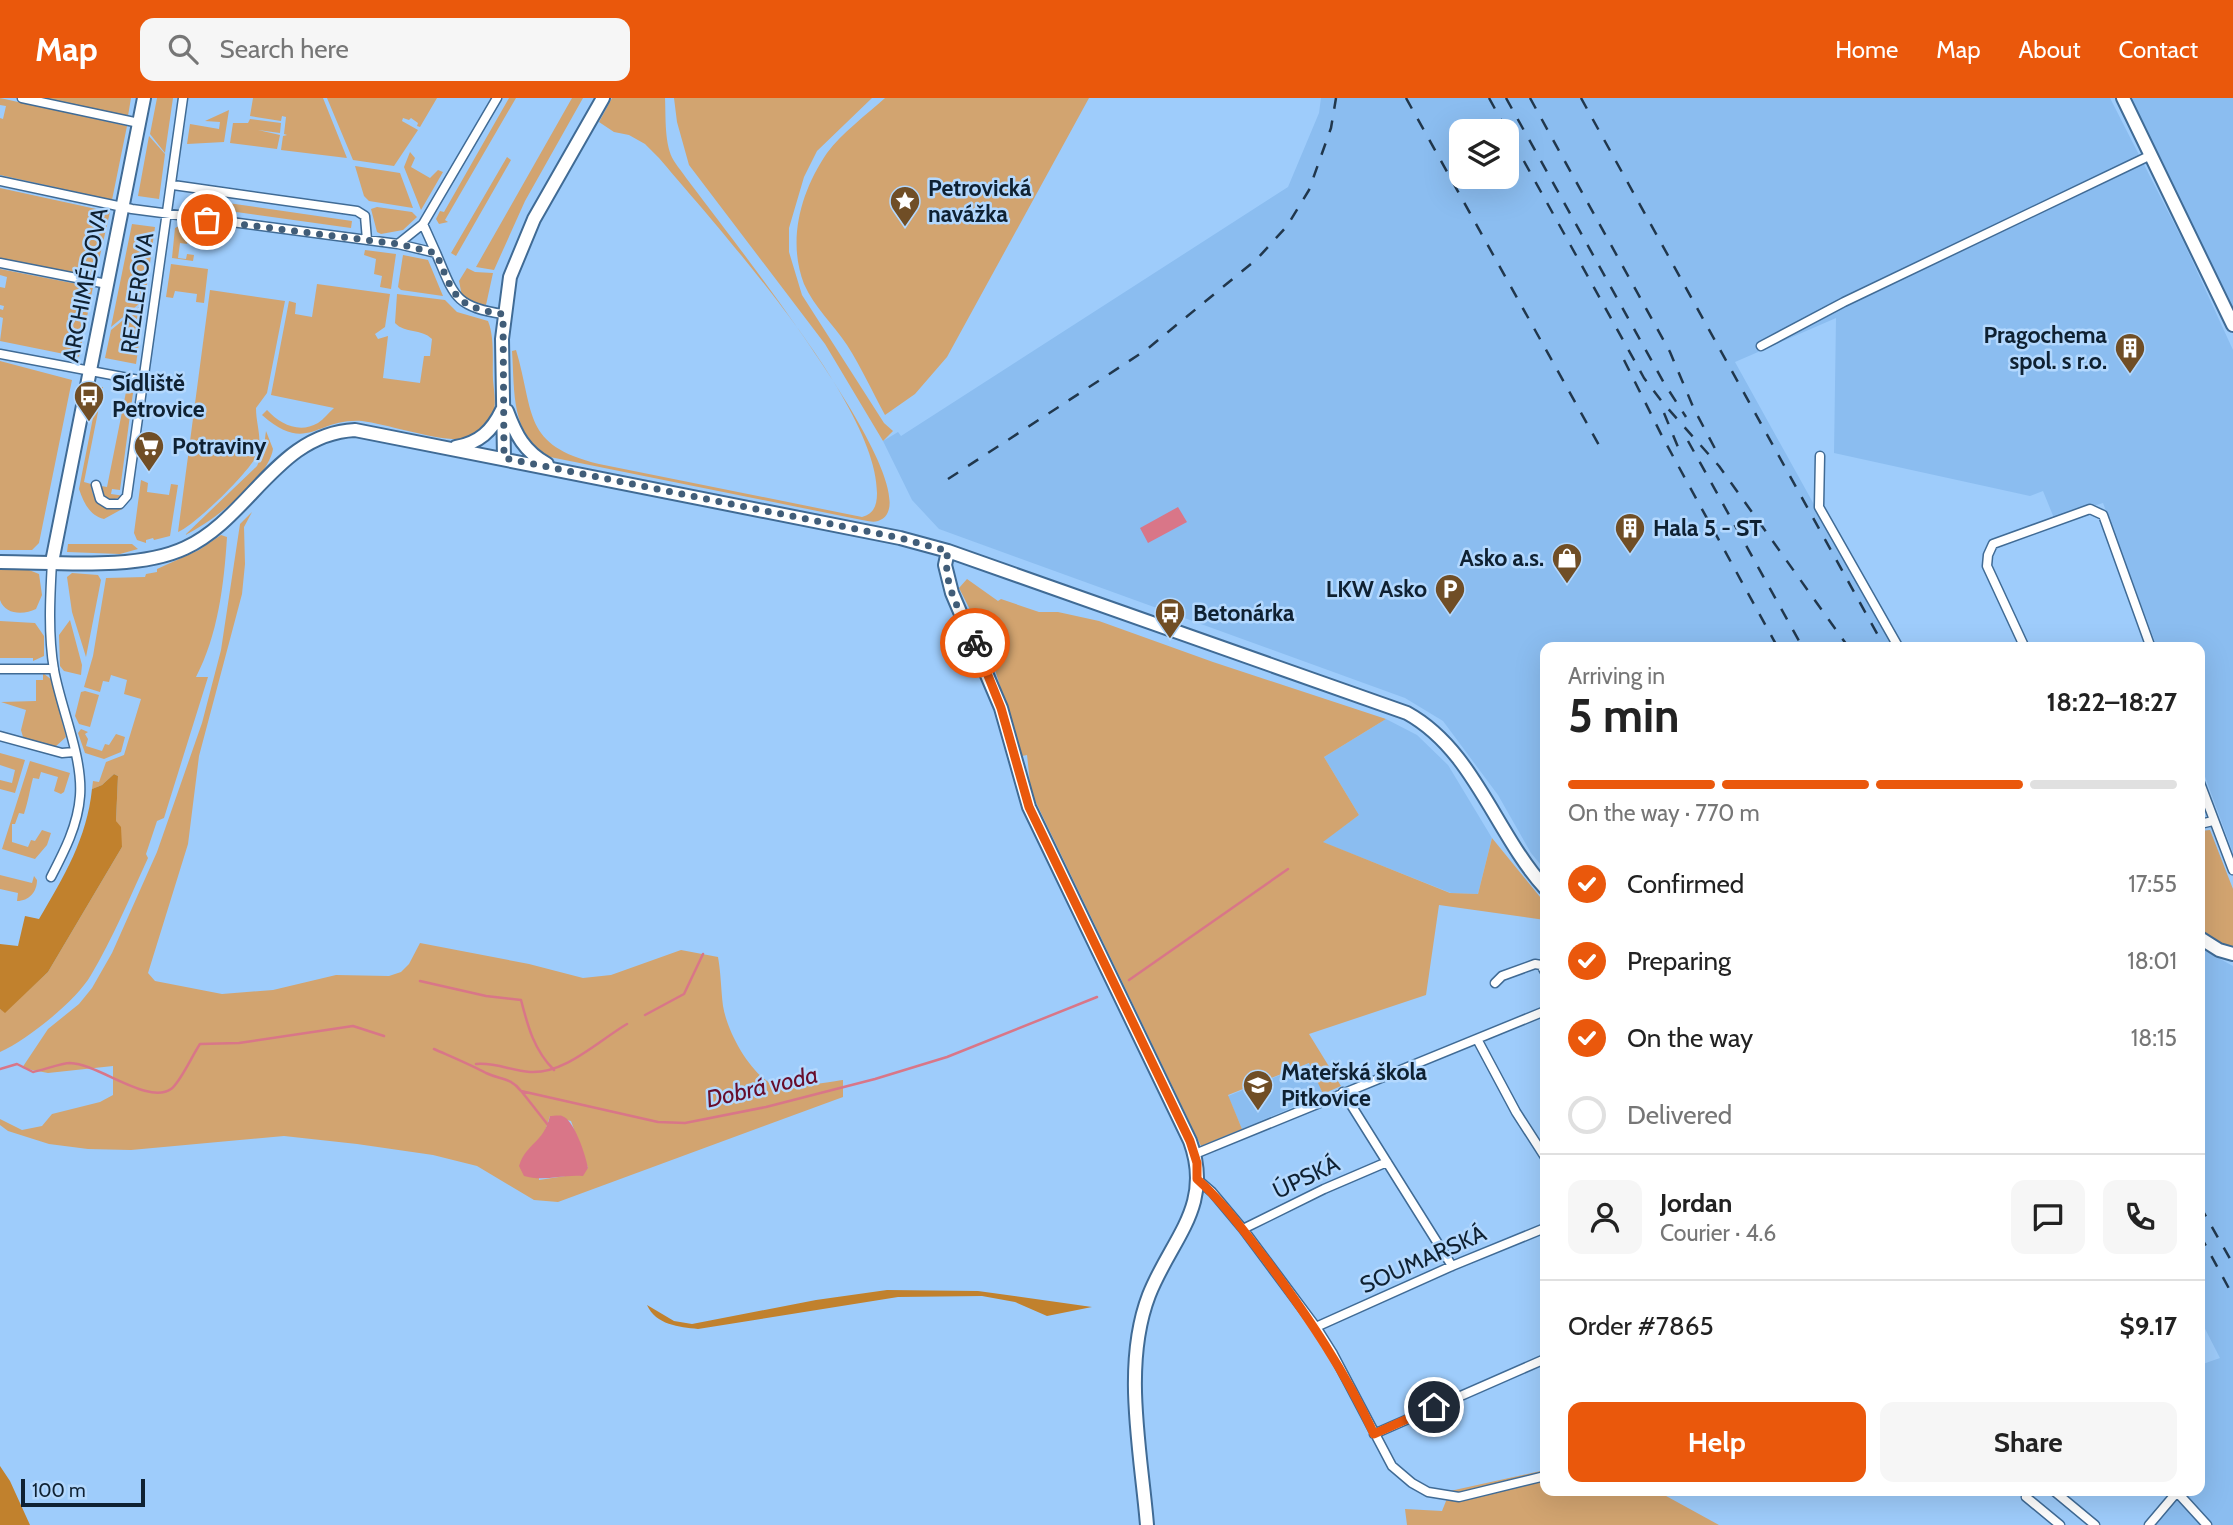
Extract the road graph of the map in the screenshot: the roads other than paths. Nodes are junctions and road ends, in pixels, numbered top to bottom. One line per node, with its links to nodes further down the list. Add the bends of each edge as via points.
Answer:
1 (22, 98): 7 (street)
2 (144, 98): 7 (street, ARCHIMÉDOVA)
3 (183, 98): 10 (street, REZLEROVA)
4 (497, 98): 13 (street)
5 (603, 98): 19 (street, via 523,243)
6 (2123, 98): 8 (street)
7 (139, 123): 11 (street, ARCHIMÉDOVA)
8 (2151, 155): 20 (street); 21 (street)
9 (0, 181): 11 (street, REZLEROVA)
10 (173, 185): 12 (street, REZLEROVA); 14 (street, via 357,211 365,216)
11 (122, 208): 12 (street, REZLEROVA); 18 (street, ARCHIMÉDOVA)
12 (168, 215): 14 (street, REZLEROVA); 24 (street, REZLEROVA)
13 (423, 224): 15 (street); 16 (street)
14 (367, 240): 15 (street, REZLEROVA)
15 (398, 244): 16 (street, REZLEROVA)
16 (436, 253): 19 (street, via 458,298 477,310)
17 (0, 263): 18 (street)
18 (107, 284): 23 (street, ARCHIMÉDOVA)
19 (503, 314): 25 (street)
20 (2233, 325)
21 (1761, 346)
22 (0, 354): 23 (street)
23 (90, 371): 24 (street); 33 (street, ARCHIMÉDOVA)
24 (144, 381): 30 (street, REZLEROVA, via 127,496 120,504 108,504 100,499)
25 (505, 404): 26 (street, via 495,425 481,439); 28 (street); 29 (street, via 526,450 550,466)
26 (451, 447): 28 (street); 33 (street, via 365,431 327,434 288,457 213,529 184,548 138,561)
27 (1819, 456): 34 (street, via 1819,507)
28 (504, 458): 29 (street)
29 (575, 474): 31 (street)
30 (96, 485)
31 (948, 551): 46 (street, via 1416,719 1453,751 1506,837); 55 (street, via 945,565 951,593 1001,708 1029,807)
32 (0, 562): 33 (street)
33 (52, 562): 38 (street)
34 (1896, 642)
35 (2022, 642): 36 (street, via 1987,566 1993,544 2090,509 2103,515)
36 (2149, 642)
37 (0, 669): 38 (street)
38 (54, 669): 40 (street)
39 (0, 736): 40 (street, via 62,753)
40 (74, 751): 45 (street, via 80,800 73,829)
41 (2205, 798): 42 (street)
42 (2213, 821): 43 (street); 44 (street)
43 (2205, 823)
44 (2233, 870)
45 (51, 877)
46 (1540, 881)
47 (2205, 941): 48 (street)
48 (2233, 954)
49 (1540, 965): 50 (street, via 1502,976)
50 (1495, 983)
51 (1540, 1013): 52 (street)
52 (1477, 1040): 53 (street); 54 (street)
53 (1343, 1092): 55 (street); 56 (street)
54 (1540, 1149)
55 (1195, 1154): 57 (street)
56 (1387, 1162): 58 (street, ÚPSKÁ); 60 (street)
57 (1197, 1179): 58 (street); 69 (street, via 1192,1211 1150,1295 1138,1337 1135,1378)
58 (1243, 1229): 61 (street)
59 (1540, 1230): 60 (street, SOUMARSKÁ)
60 (1452, 1266): 61 (street, SOUMARSKÁ)
61 (1316, 1327): 63 (street)
62 (1540, 1361): 63 (street)
63 (1374, 1434): 64 (street, via 1392,1466 1436,1495 1459,1497)
64 (1540, 1477)
65 (2060, 1496): 71 (street)
66 (2173, 1496): 72 (street)
67 (2180, 1496): 73 (street)
68 (2026, 1497): 70 (street)
69 (1147, 1525)
70 (2060, 1525)
71 (2095, 1525)
72 (2149, 1525)
73 (2207, 1525)

